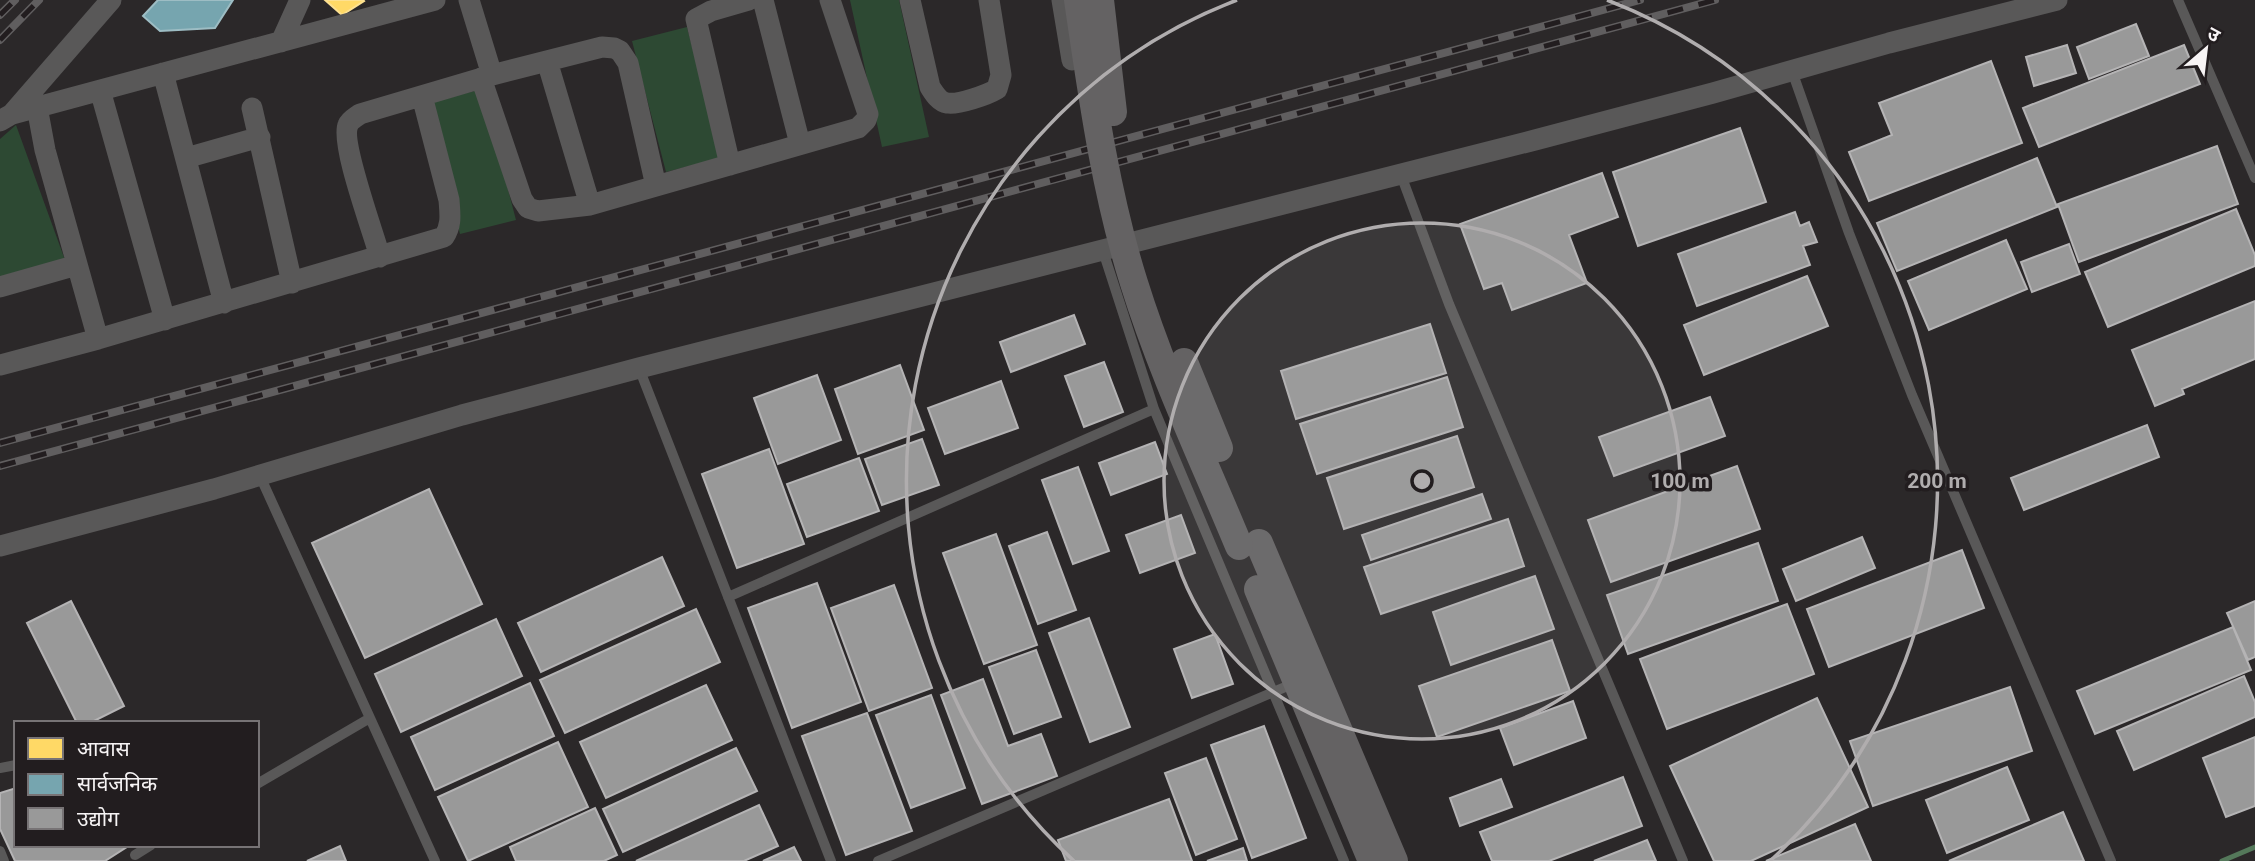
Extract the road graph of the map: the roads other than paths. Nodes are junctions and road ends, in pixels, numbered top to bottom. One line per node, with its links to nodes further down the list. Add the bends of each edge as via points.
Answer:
1 (111, 0): 25 (street)
2 (300, 0): 15 (street)
3 (435, 0): 15 (street)
4 (469, 0): 20 (street)
5 (749, 0): 29 (street, via 696,19)
6 (763, 0): 27 (street)
7 (830, 0): 27 (street, via 868,114 858,128)
8 (911, 0): 9 (street, via 930,88 947,103 997,89 1002,75)
9 (989, 0)
10 (1062, 0): 16 (street)
11 (1078, 0): 46 (main road, bridge, via 1101,148 1133,282 1182,409)
12 (1100, 0): 46 (main road, bridge, via 1114,122 1144,252)
13 (2057, 0): 18 (street)
14 (2178, 0): 31 (lane)
15 (281, 42): 19 (street)
16 (1072, 60)
17 (547, 61): 20 (street); 32 (street, via 607,47 624,54); 33 (street)
18 (1792, 71): 30 (street); 63 (lane, via 1912,395)
19 (163, 73): 21 (street); 28 (street)
20 (487, 77): 22 (street); 33 (street, via 528,208)
21 (100, 90): 23 (street); 40 (street)
22 (422, 96): 35 (street, via 449,200 449,230 444,237); 35 (street, via 360,114 348,123 354,169)
23 (37, 107): 25 (street); 36 (street)
24 (252, 108): 26 (street)
25 (6, 118)
26 (260, 137): 28 (street); 37 (street)
27 (800, 144): 29 (street)
28 (186, 158): 39 (street)
29 (730, 165): 32 (street)
30 (1401, 175): 34 (street); 62 (lane, via 1448,304)
31 (2255, 178)
32 (656, 186): 33 (street)
33 (590, 205)
34 (1103, 251): 43 (street); 44 (lane)
35 (380, 257): 37 (street)
36 (77, 265): 38 (street); 41 (street)
37 (292, 283): 39 (street)
38 (0, 287)
39 (224, 303): 40 (street)
40 (165, 320): 41 (street)
41 (98, 340): 42 (street)
42 (0, 365)
43 (639, 368): 45 (street); 48 (lane)
44 (1154, 409): 48 (lane); 49 (lane)
45 (260, 475): 47 (street); 50 (lane)
46 (1249, 545): 49 (main road); 61 (main road)
47 (0, 547)
48 (728, 597): 57 (lane)
49 (1285, 687): 58 (lane); 59 (lane); 60 (main road)
50 (370, 718): 51 (lane); 56 (lane)
51 (259, 783)
52 (148, 847): 54 (lane)
53 (0, 851): 55 (lane)
54 (135, 855)
55 (4, 861)
56 (435, 861)
57 (831, 861)
58 (878, 861)
59 (1344, 861)
60 (1372, 861)
61 (1394, 861)
62 (1683, 861)
63 (2111, 861)

